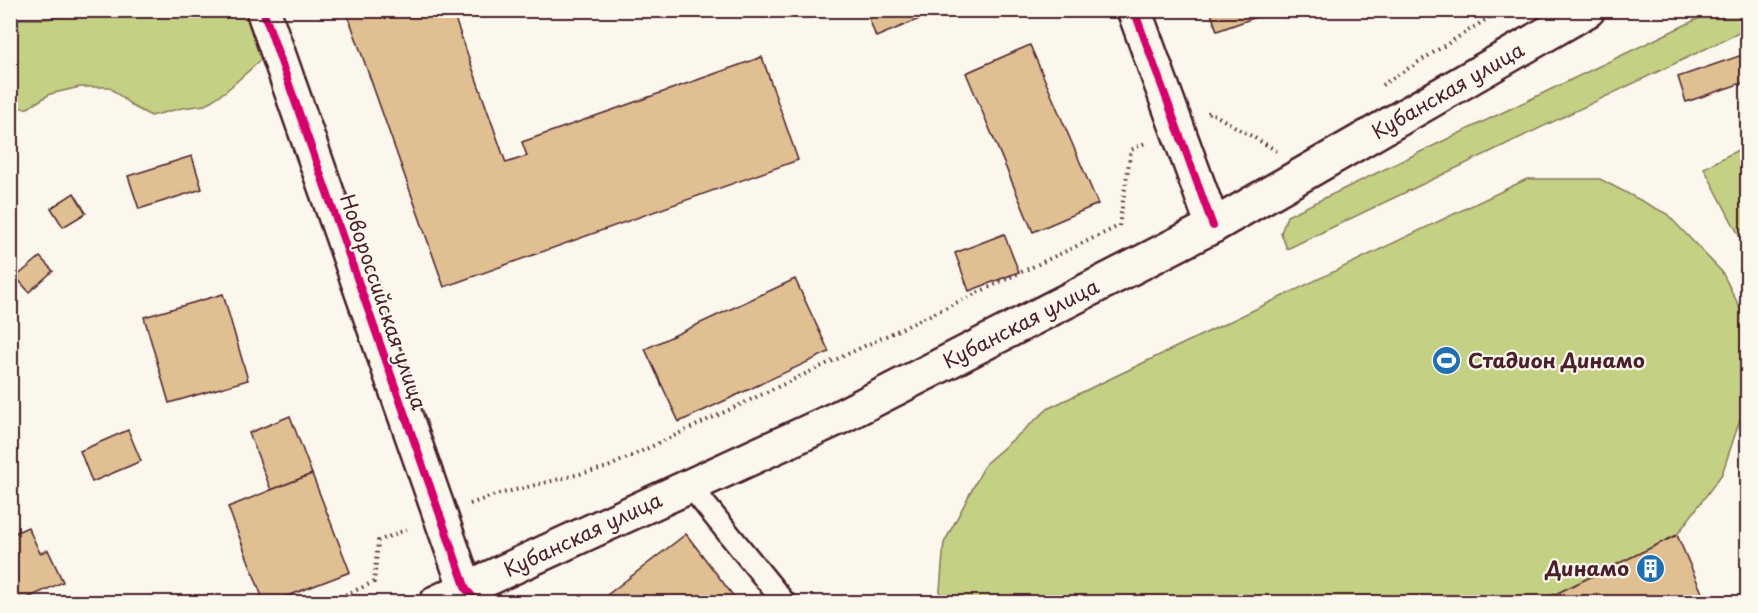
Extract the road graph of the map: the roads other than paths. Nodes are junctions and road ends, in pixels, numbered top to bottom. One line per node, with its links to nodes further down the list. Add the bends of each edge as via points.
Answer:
1 (263, 10): 6 (main road, Новороссийская улица)
2 (1134, 10): 4 (main road)
3 (1588, 10): 4 (main road, Кубанская улица)
4 (1213, 226): 5 (main road, Кубанская улица, via 838,418)
5 (690, 486): 6 (main road, Кубанская улица); 8 (lane)
6 (471, 596): 7 (main road, Кубанская улица)
7 (437, 603)
8 (784, 603)

